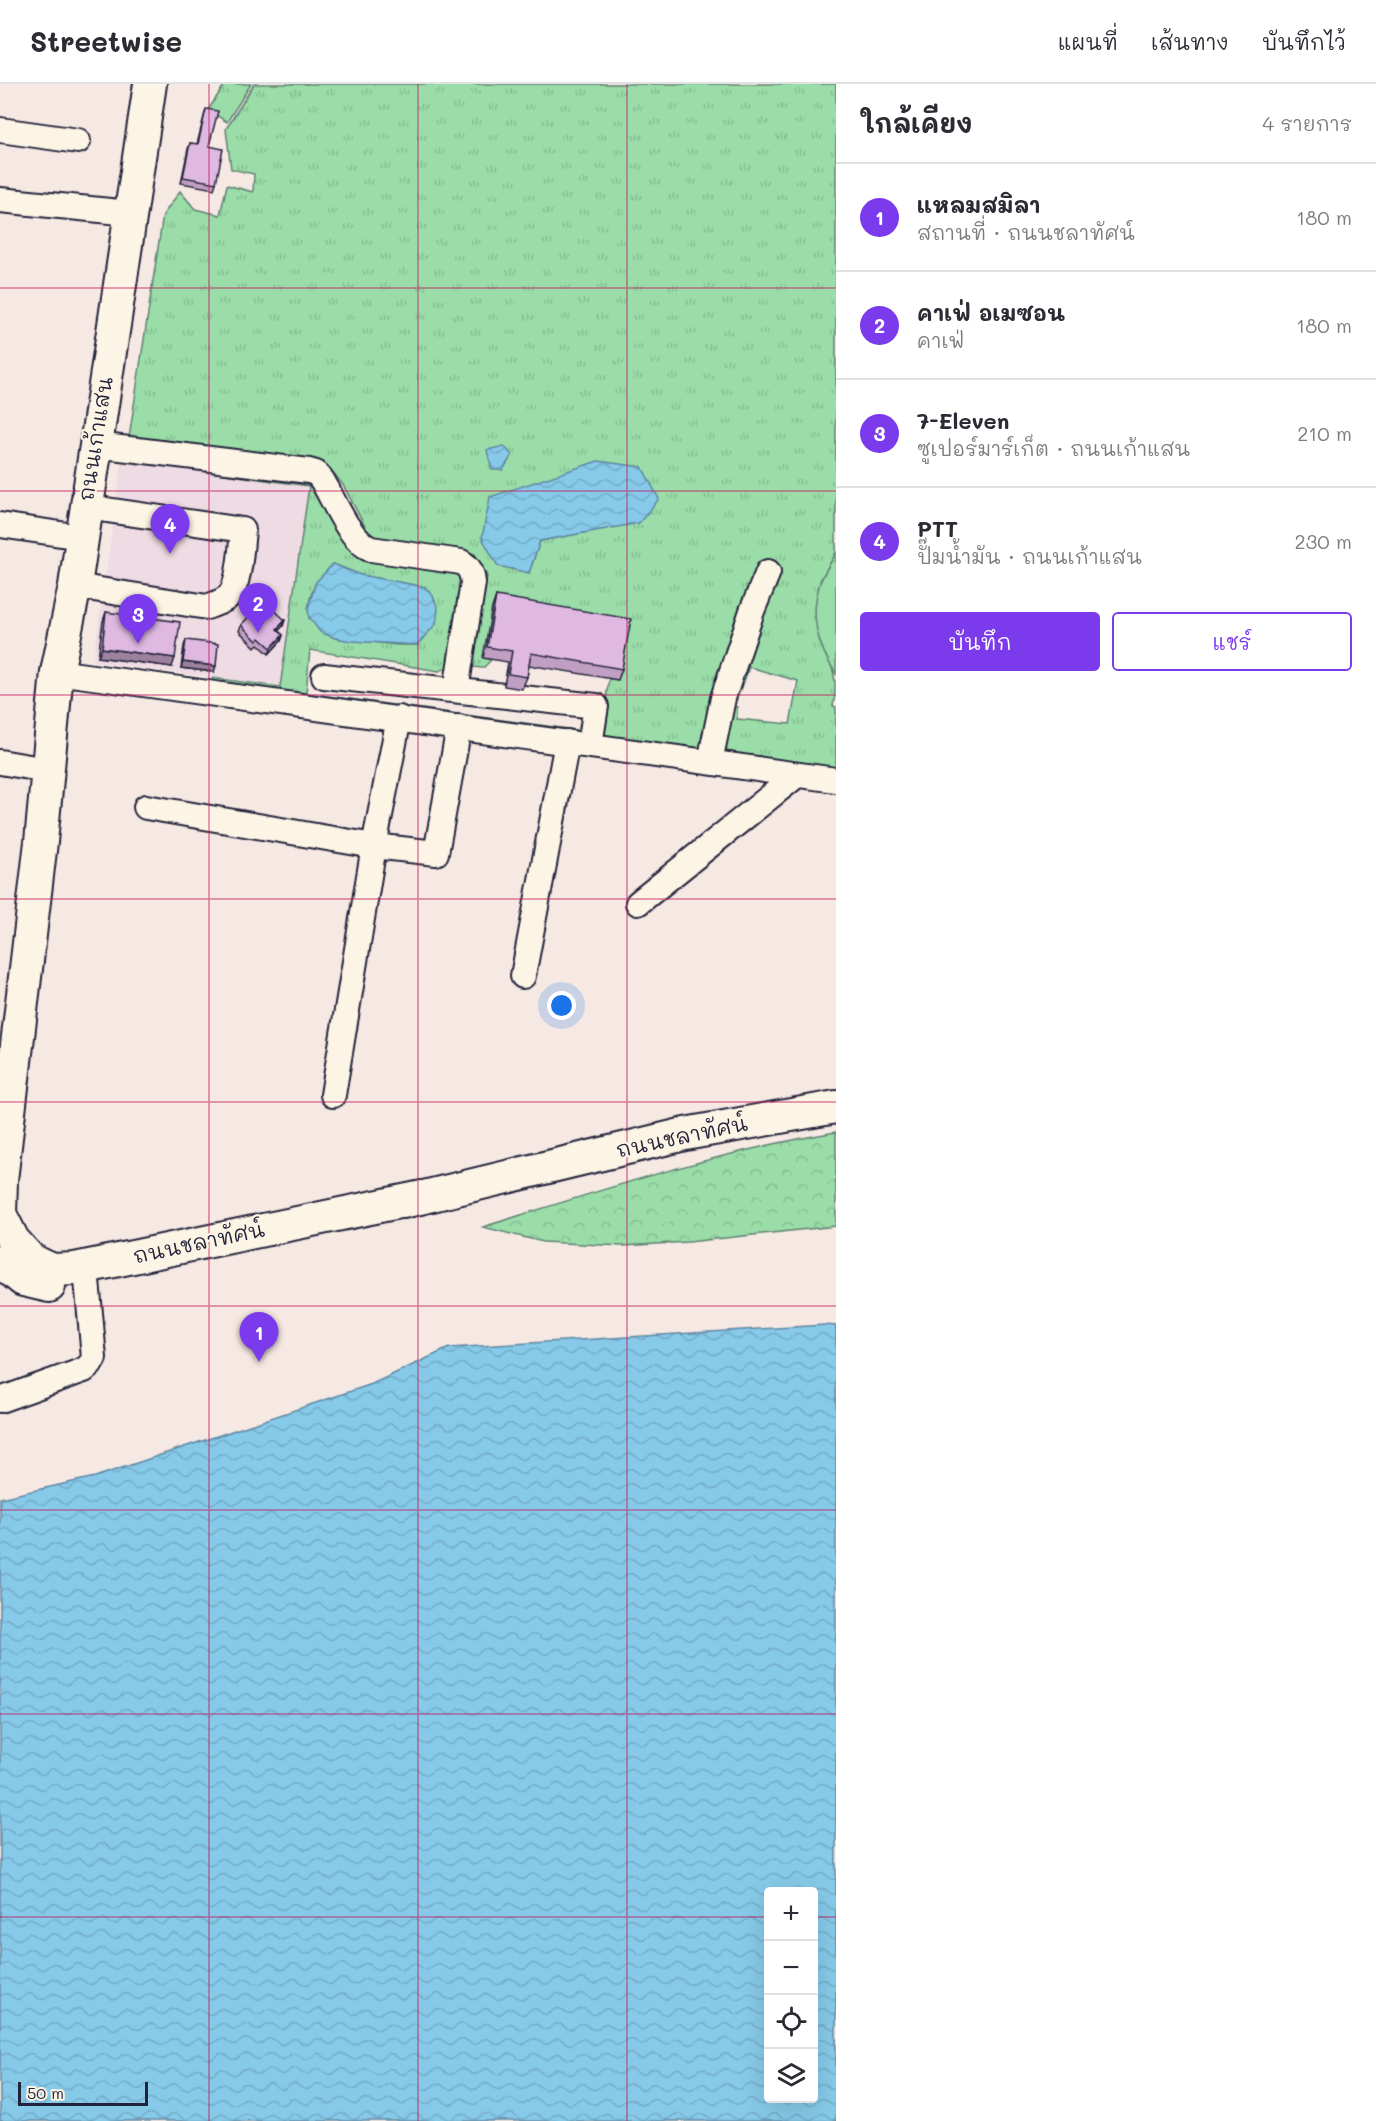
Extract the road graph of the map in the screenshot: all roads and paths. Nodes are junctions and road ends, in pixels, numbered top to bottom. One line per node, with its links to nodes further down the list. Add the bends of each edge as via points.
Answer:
1 (150, 84): 5 (main road, ถนนเก้าแสน)
2 (0, 130): 3 (street)
3 (78, 141)
4 (0, 200): 5 (street)
5 (130, 213): 6 (main road, ถนนเก้าแสน)
6 (96, 445): 7 (main road, ถนนเก้าแสน); 13 (street, via 316,473 362,545 467,565 473,583)
7 (84, 522): 8 (street); 10 (main road, ถนนเก้าแสน); 10 (street, via 243,530 236,585 228,596 207,607)
8 (0, 525)
9 (768, 572): 18 (street, via 723,698)
10 (75, 586): 11 (main road, ถนนเก้าแสน)
11 (57, 672): 14 (street); 21 (main road, ถนนเก้าแสน)
12 (324, 676): 13 (street)
13 (456, 690): 16 (street, via 596,706)
14 (399, 718): 15 (street); 23 (street)
15 (459, 727): 16 (street); 23 (street, via 436,853)
16 (579, 743): 18 (street); 25 (street)
17 (0, 762): 21 (street)
18 (710, 762): 19 (street)
19 (797, 775): 20 (street); 24 (street)
20 (836, 780)
21 (46, 782): 26 (main road, ถนนเก้าแสน, via 28,838); 30 (main road, ถนนเก้าแสน)
22 (146, 807): 23 (street)
23 (375, 846): 27 (street)
24 (638, 903)
25 (523, 976)
26 (0, 1049)
27 (333, 1095)
28 (836, 1107): 29 (main road, ถนนชลาทัศน์, via 685,1134)
29 (423, 1197): 30 (main road, ถนนชลาทัศน์, via 75,1269 52,1270 31,1260 13,1240); 32 (main road, ถนนชลาทัศน์)
30 (0, 1214)
31 (0, 1261): 32 (main road, ถนนชลาทัศน์, via 23,1280 56,1288)
32 (87, 1280): 33 (street, via 94,1358 90,1365)
33 (0, 1400)

